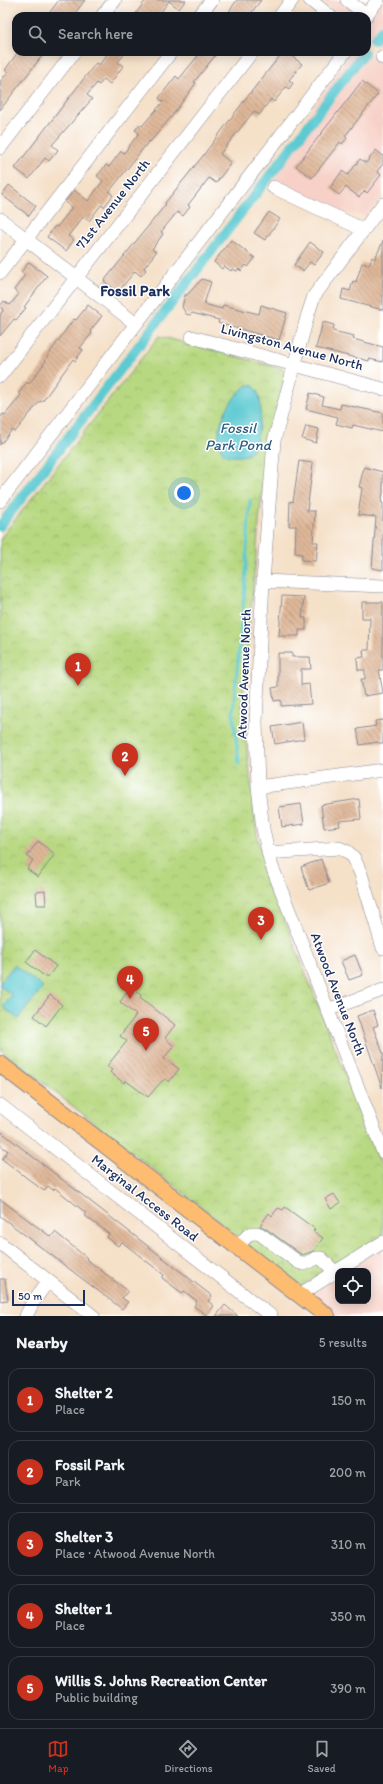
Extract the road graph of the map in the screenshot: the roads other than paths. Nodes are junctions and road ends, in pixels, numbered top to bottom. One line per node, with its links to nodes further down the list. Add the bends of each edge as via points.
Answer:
1 (114, 0): 7 (street)
2 (212, 0): 8 (street)
3 (292, 0): 9 (street)
4 (310, 0): 10 (street)
5 (347, 0): 11 (street)
6 (378, 0): 12 (street)
7 (105, 12)
8 (202, 12)
9 (283, 12)
10 (325, 12)
11 (362, 12)
12 (368, 12)
13 (71, 56): 17 (street)
14 (168, 56): 22 (street)
15 (249, 56): 24 (street, 71st Avenue North)
16 (342, 56): 25 (street)
17 (0, 148)
18 (273, 187): 21 (street)
19 (383, 204): 21 (street, Atwood Avenue North)
20 (0, 219): 22 (street)
21 (364, 230): 27 (street, Atwood Avenue North, via 314,296)
22 (27, 239): 23 (street); 24 (street)
23 (0, 274)
24 (77, 277): 25 (street); 28 (street, 71st Avenue North)
25 (136, 324): 30 (street)
26 (192, 337): 27 (street, Livingston Avenue North)
27 (294, 364): 29 (street, Livingston Avenue North); 31 (street, Atwood Avenue North, via 274,441)
28 (0, 376)
29 (383, 389)
30 (0, 501)
31 (263, 581): 32 (street); 34 (street, Atwood Avenue North, via 256,722)
32 (383, 586)
33 (383, 770): 34 (street)
34 (258, 787): 35 (street, Atwood Avenue North)
35 (268, 853): 36 (street, via 339,848 348,852 354,858 361,874); 38 (street, Atwood Avenue North)
36 (383, 948)
37 (383, 990): 38 (street)
38 (327, 1010): 41 (street, Atwood Avenue North)
39 (0, 1064): 44 (main road)
40 (0, 1106): 51 (street, Marginal Access Road)
41 (383, 1152)
42 (383, 1242): 45 (street)
43 (0, 1243): 47 (street)
44 (238, 1247): 46 (street, via 254,1232 271,1241 298,1262 304,1264 320,1258); 48 (main road)
45 (341, 1268)
46 (335, 1272): 48 (street)
47 (48, 1281): 49 (street, via 32,1302); 50 (street)
48 (299, 1295): 52 (main road)
49 (26, 1316)
50 (93, 1316)
51 (271, 1316)
52 (327, 1316)

